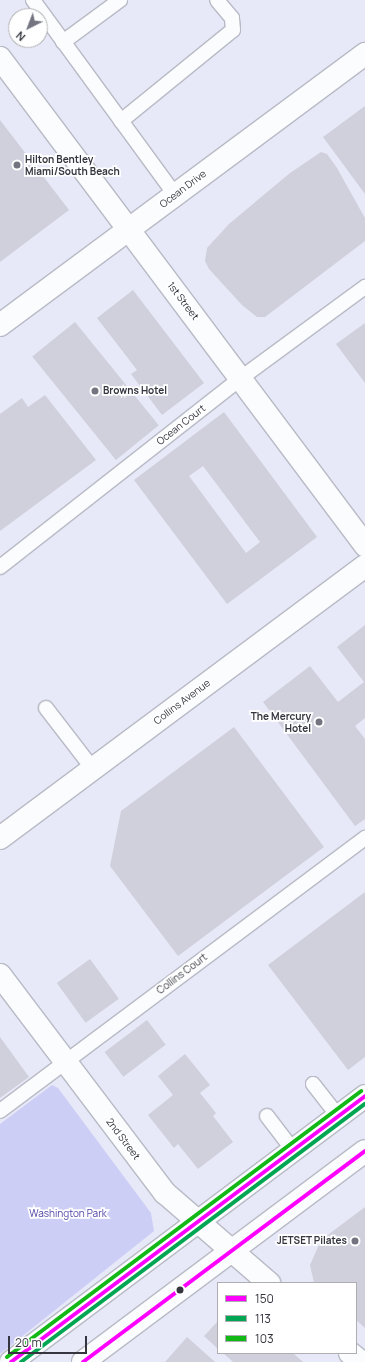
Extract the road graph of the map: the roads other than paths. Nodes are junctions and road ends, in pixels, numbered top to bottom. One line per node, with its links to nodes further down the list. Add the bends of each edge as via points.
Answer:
1 (33, 0): 4 (lane)
2 (120, 0): 4 (lane)
3 (217, 0): 7 (lane, via 232,18 233,30)
4 (63, 42): 7 (lane)
5 (365, 54): 8 (street, Ocean Drive)
6 (0, 58): 9 (street, 1st Street)
7 (121, 121): 8 (lane)
8 (175, 195): 9 (street, Ocean Drive)
9 (129, 230): 11 (street, Ocean Drive); 12 (street, 1st Street)
10 (365, 287): 12 (lane, Ocean Court)
11 (0, 325)
12 (241, 378): 13 (street, 1st Street); 15 (lane, Ocean Court)
13 (365, 545)
14 (365, 566): 17 (street, Collins Avenue)
15 (0, 567)
16 (46, 708): 17 (lane)
17 (93, 769): 18 (street, Collins Avenue)
18 (0, 838)
19 (365, 838): 21 (lane, Collins Court)
20 (0, 975): 21 (street, 2nd Street)
21 (65, 1062): 24 (lane, Collins Court); 29 (street, 2nd Street, via 165,1193)
22 (313, 1084): 26 (lane)
23 (365, 1096): 26 (street)
24 (0, 1111)
25 (267, 1116): 27 (lane)
26 (338, 1116): 27 (street)
27 (293, 1150): 29 (street)
28 (365, 1151): 30 (street)
29 (198, 1222): 30 (street, 2nd Street); 33 (street)
30 (232, 1251): 31 (street, 2nd Street); 34 (street)
31 (267, 1282)
32 (351, 1354): 35 (street)
33 (11, 1362)
34 (82, 1362)
35 (361, 1362)

